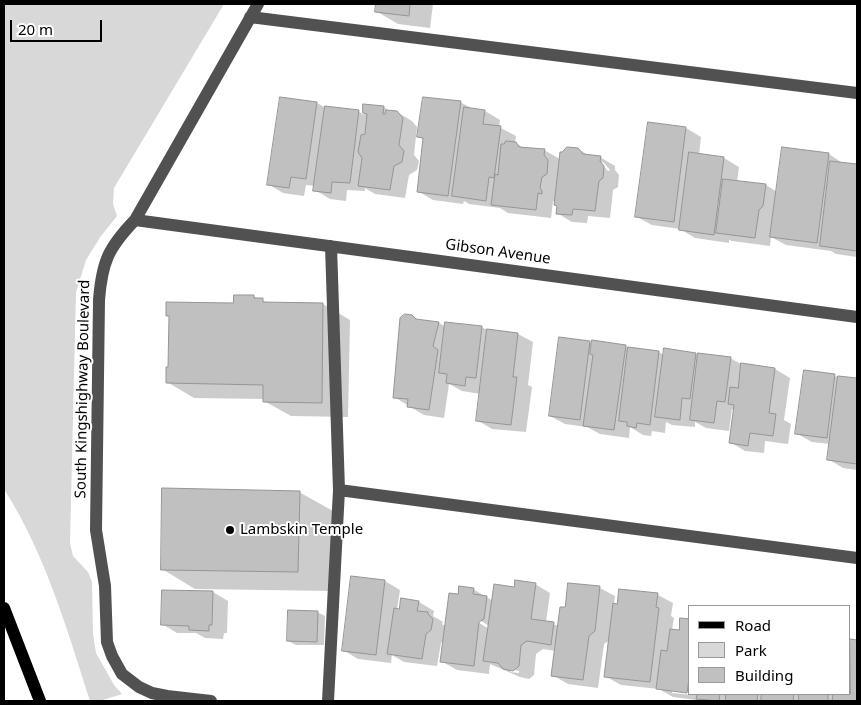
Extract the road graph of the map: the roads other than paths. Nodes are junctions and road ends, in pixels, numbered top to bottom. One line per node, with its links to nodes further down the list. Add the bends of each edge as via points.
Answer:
1 (258, 4): 2 (street, South Kingshighway Boulevard)
2 (250, 18): 3 (street); 4 (street, South Kingshighway Boulevard)
3 (857, 92)
4 (135, 220): 5 (street, Gibson Avenue); 11 (street, South Kingshighway Boulevard, via 112,247 100,281 96,530 105,586 107,642 122,674 139,687 167,696)
5 (330, 246): 6 (street, Gibson Avenue); 7 (street)
6 (857, 317)
7 (339, 490): 8 (street); 12 (street)
8 (857, 558)
9 (4, 608): 10 (main road)
10 (40, 701)
11 (211, 701)
12 (328, 701)

